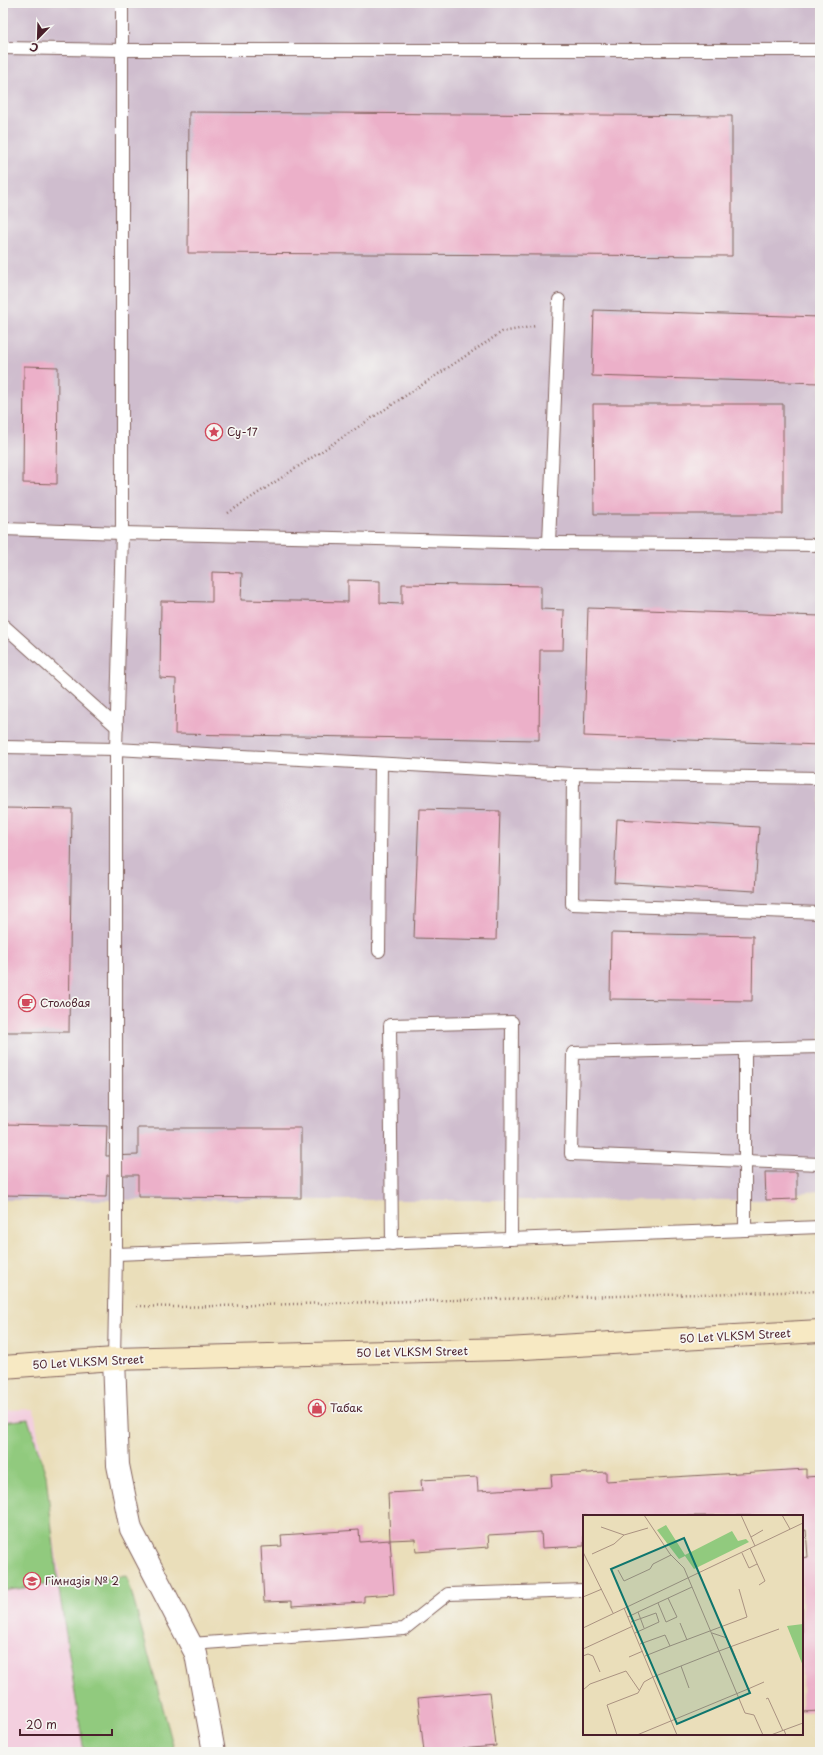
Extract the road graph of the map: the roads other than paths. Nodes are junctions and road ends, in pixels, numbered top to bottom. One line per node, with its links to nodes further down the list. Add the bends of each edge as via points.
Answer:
1 (122, 3): 3 (lane)
2 (3, 48): 3 (lane)
3 (122, 50): 4 (lane); 7 (lane)
4 (820, 50)
5 (559, 300): 8 (lane)
6 (3, 529): 7 (lane)
7 (122, 534): 8 (lane); 11 (lane)
8 (549, 543): 9 (lane)
9 (820, 545)
10 (3, 625): 11 (lane)
11 (117, 727): 13 (lane)
12 (3, 747): 13 (lane)
13 (116, 749): 14 (lane); 27 (lane)
14 (381, 764): 15 (lane); 18 (lane)
15 (573, 774): 16 (lane); 17 (lane, via 572,904)
16 (820, 778)
17 (820, 913)
18 (379, 951)
19 (820, 1047): 20 (lane)
20 (745, 1050): 21 (lane); 21 (lane, via 573,1053 571,1154)
21 (745, 1162): 22 (lane); 24 (lane)
22 (820, 1164)
23 (820, 1227): 24 (lane)
24 (745, 1230): 25 (lane)
25 (511, 1239): 26 (lane); 26 (lane, via 512,1022 390,1025)
26 (392, 1244): 27 (lane)
27 (116, 1254): 29 (lane)
28 (820, 1331): 29 (main road, 50 Let VLKSM Street, via 507,1349)
29 (114, 1359): 30 (main road, 50 Let VLKSM Street); 32 (street, via 118,1465 131,1529)
30 (3, 1367)
31 (583, 1590): 32 (lane, via 448,1594 404,1629)
32 (191, 1644): 33 (street, via 196,1654)
33 (214, 1752)

